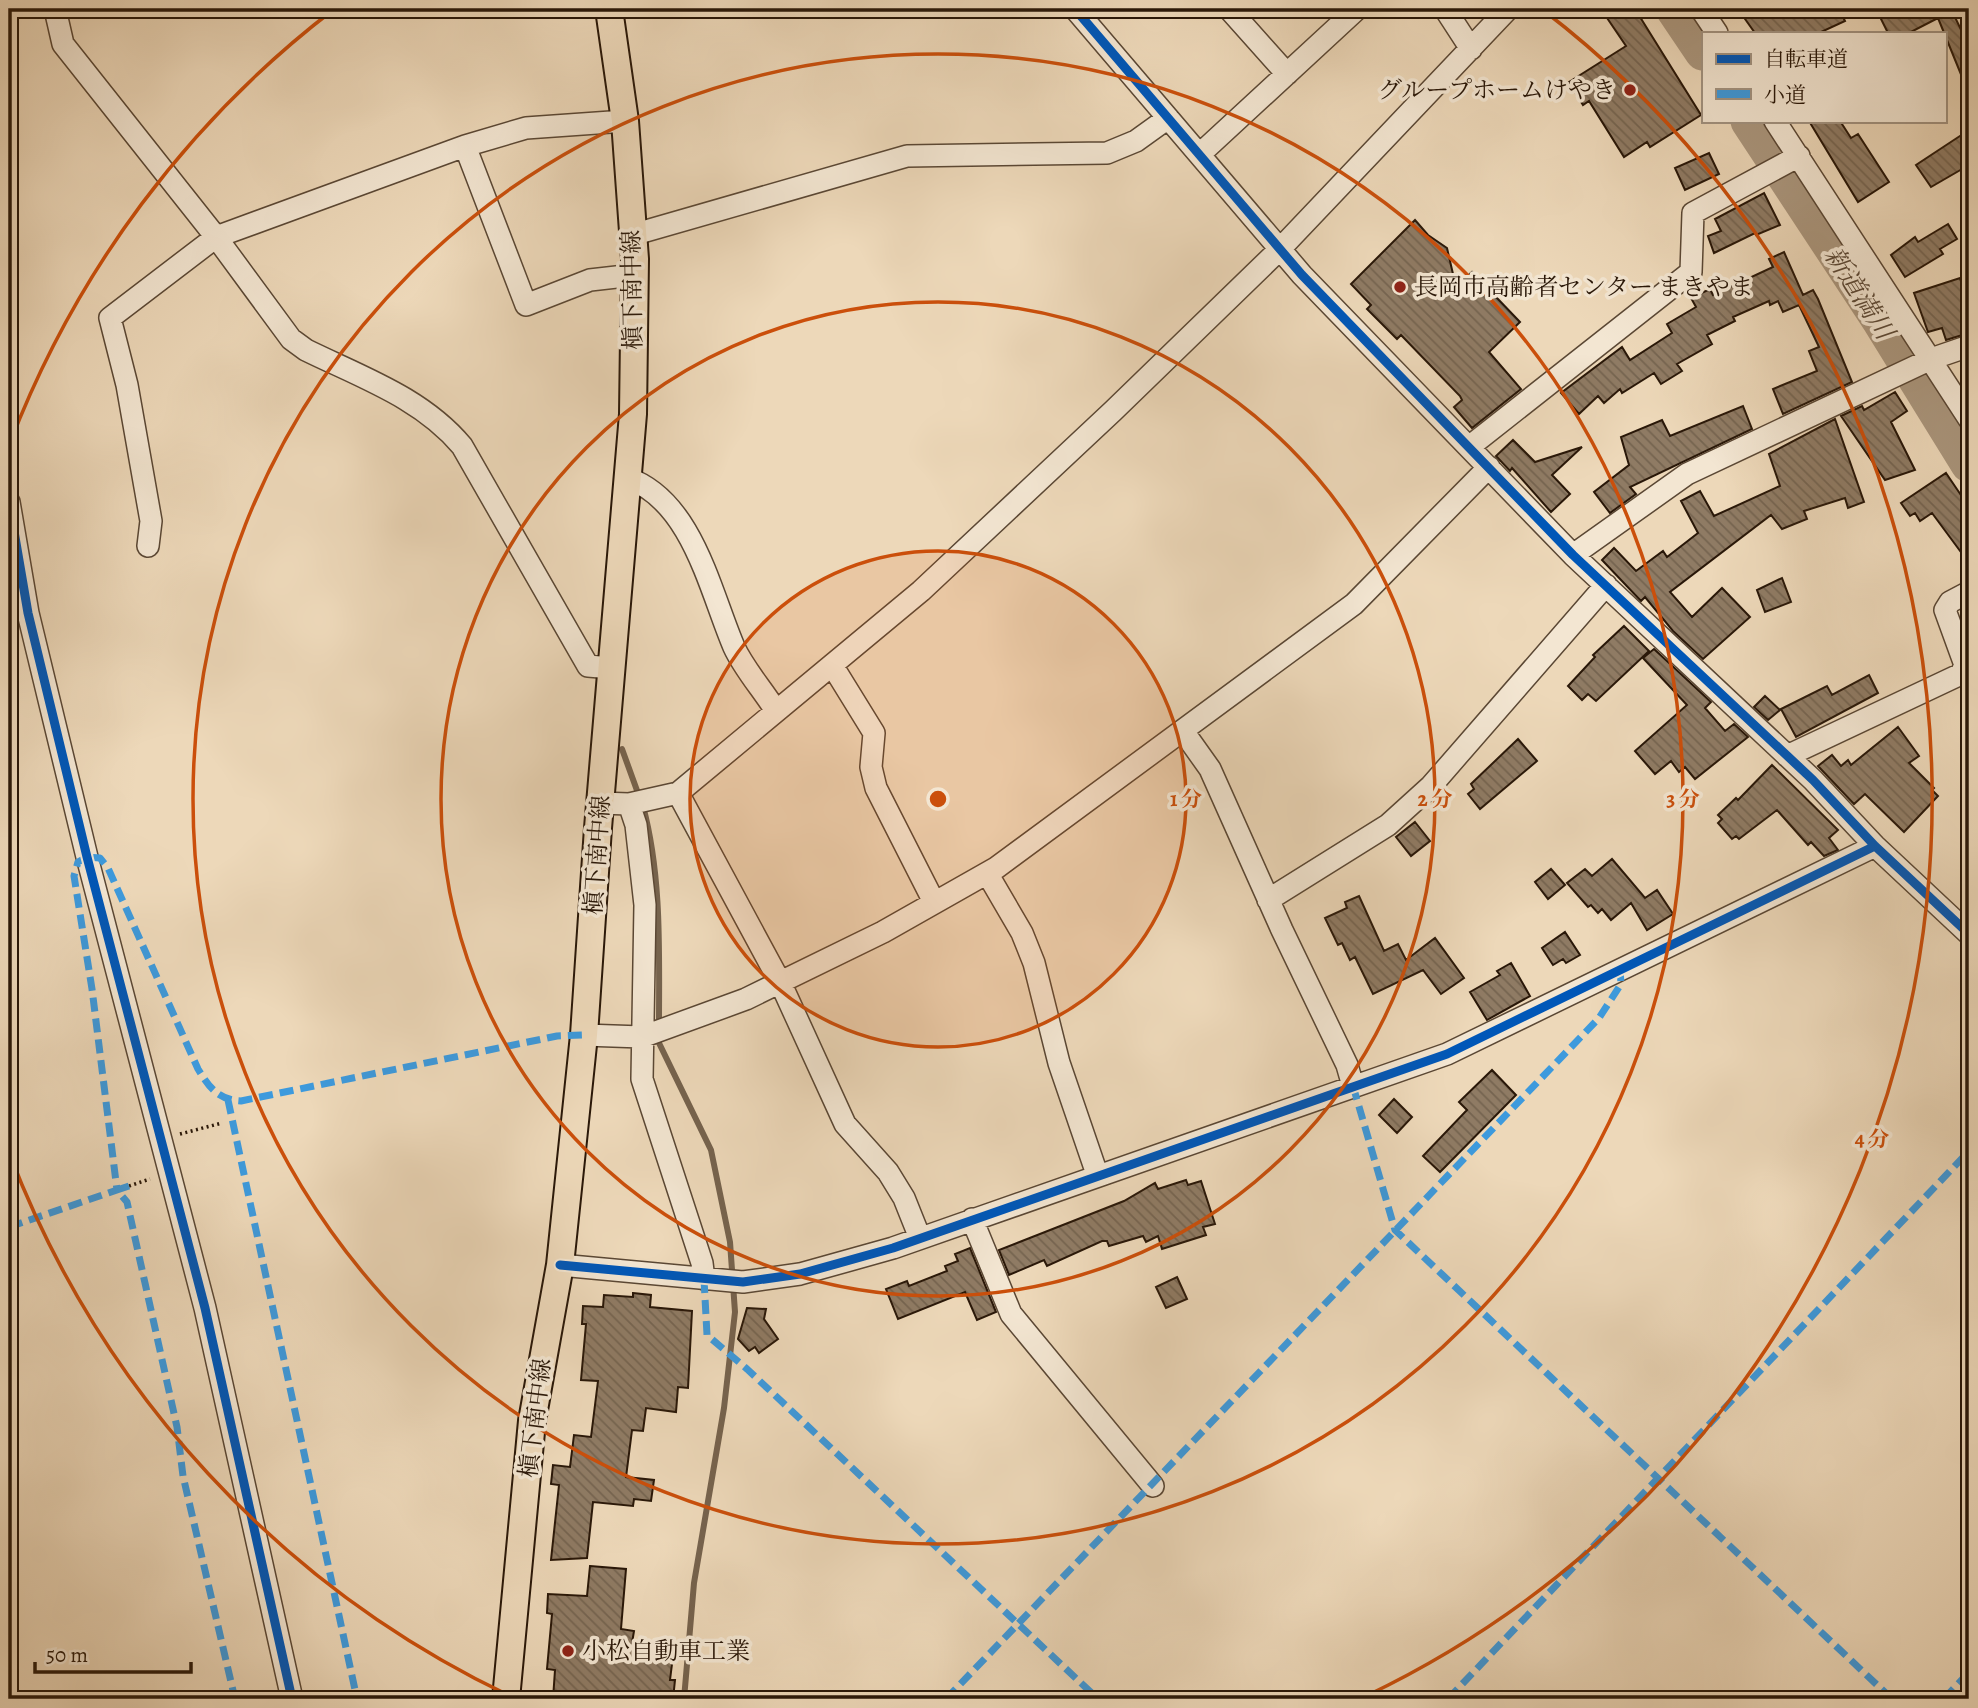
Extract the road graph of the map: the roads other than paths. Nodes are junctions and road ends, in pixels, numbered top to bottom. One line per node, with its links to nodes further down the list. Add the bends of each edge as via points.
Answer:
1 (55, 9): 19 (street, via 63,44)
2 (609, 9): 13 (main road, 槇下南中線)
3 (1075, 9): 12 (street)
4 (1229, 9): 11 (street)
5 (1357, 9): 11 (street)
6 (1445, 9): 10 (street)
7 (1508, 9): 10 (street)
8 (1701, 9): 9 (street)
9 (1716, 32)
10 (1471, 49): 20 (street)
11 (1286, 74): 16 (street)
12 (1168, 118): 16 (street); 18 (street, via 1136,141 1107,153 907,156)
13 (625, 121): 15 (street, via 539,126); 18 (main road, 槇下南中線)
14 (1775, 122): 17 (street)
15 (465, 146): 19 (street); 21 (street, via 526,305 590,280)
16 (1200, 154): 20 (street)
17 (1793, 159): 23 (street); 25 (street, via 1693,212 1690,272)
18 (632, 235): 21 (main road, 槇下南中線)
19 (216, 237): 29 (street, via 110,318 151,521); 34 (street, via 291,339 412,402 446,427 462,446 588,666)
20 (1280, 249): 25 (street); 33 (street, via 931,582)
21 (634, 275): 27 (main road, 槇下南中線)
22 (1969, 346): 23 (street)
23 (1926, 361): 24 (street); 30 (street, via 1687,474)
24 (1969, 419)
25 (1469, 447): 26 (street)
26 (1489, 467): 30 (street); 36 (street, via 1354,604)
27 (628, 478): 34 (main road, 槇下南中線); 35 (street, via 664,499 707,572 735,650)
28 (9, 502): 56 (street, via 28,613 205,1308)
29 (148, 547)
30 (1573, 555): 31 (street)
31 (1606, 585): 37 (street); 43 (street, via 1431,786 1388,825)
32 (1969, 592): 37 (street, via 1945,610 1965,664 1961,674)
33 (832, 665): 35 (street); 44 (street, via 874,733 876,788)
34 (612, 668): 39 (main road, 槇下南中線)
35 (776, 710): 38 (street)
36 (1183, 731): 42 (street); 43 (street, via 1210,769)
37 (1787, 757): 41 (street)
38 (678, 793): 40 (street); 46 (street)
39 (600, 803): 40 (street); 47 (main road, 槇下南中線)
40 (629, 804): 48 (street, via 636,825 645,905)
41 (1875, 846): 45 (street); 49 (street, via 1447,1054)
42 (987, 873): 44 (street); 50 (street, via 1034,963 1059,1063)
43 (1268, 900): 49 (street)
44 (934, 902): 46 (street)
45 (1969, 934)
46 (781, 984): 48 (street); 52 (street, via 845,1124 893,1181)
47 (584, 1035): 48 (street); 53 (main road, 槇下南中線)
48 (642, 1037): 54 (street, via 645,1093)
49 (1353, 1086): 50 (street)
50 (1097, 1174): 51 (street)
51 (972, 1219): 52 (street); 55 (street, via 1012,1314)
52 (920, 1238): 54 (street, via 800,1274 743,1282)
53 (560, 1265): 54 (street); 57 (main road, 槇下南中線, via 533,1422)
54 (704, 1279)
55 (1153, 1486)
56 (292, 1699)
57 (506, 1699)

